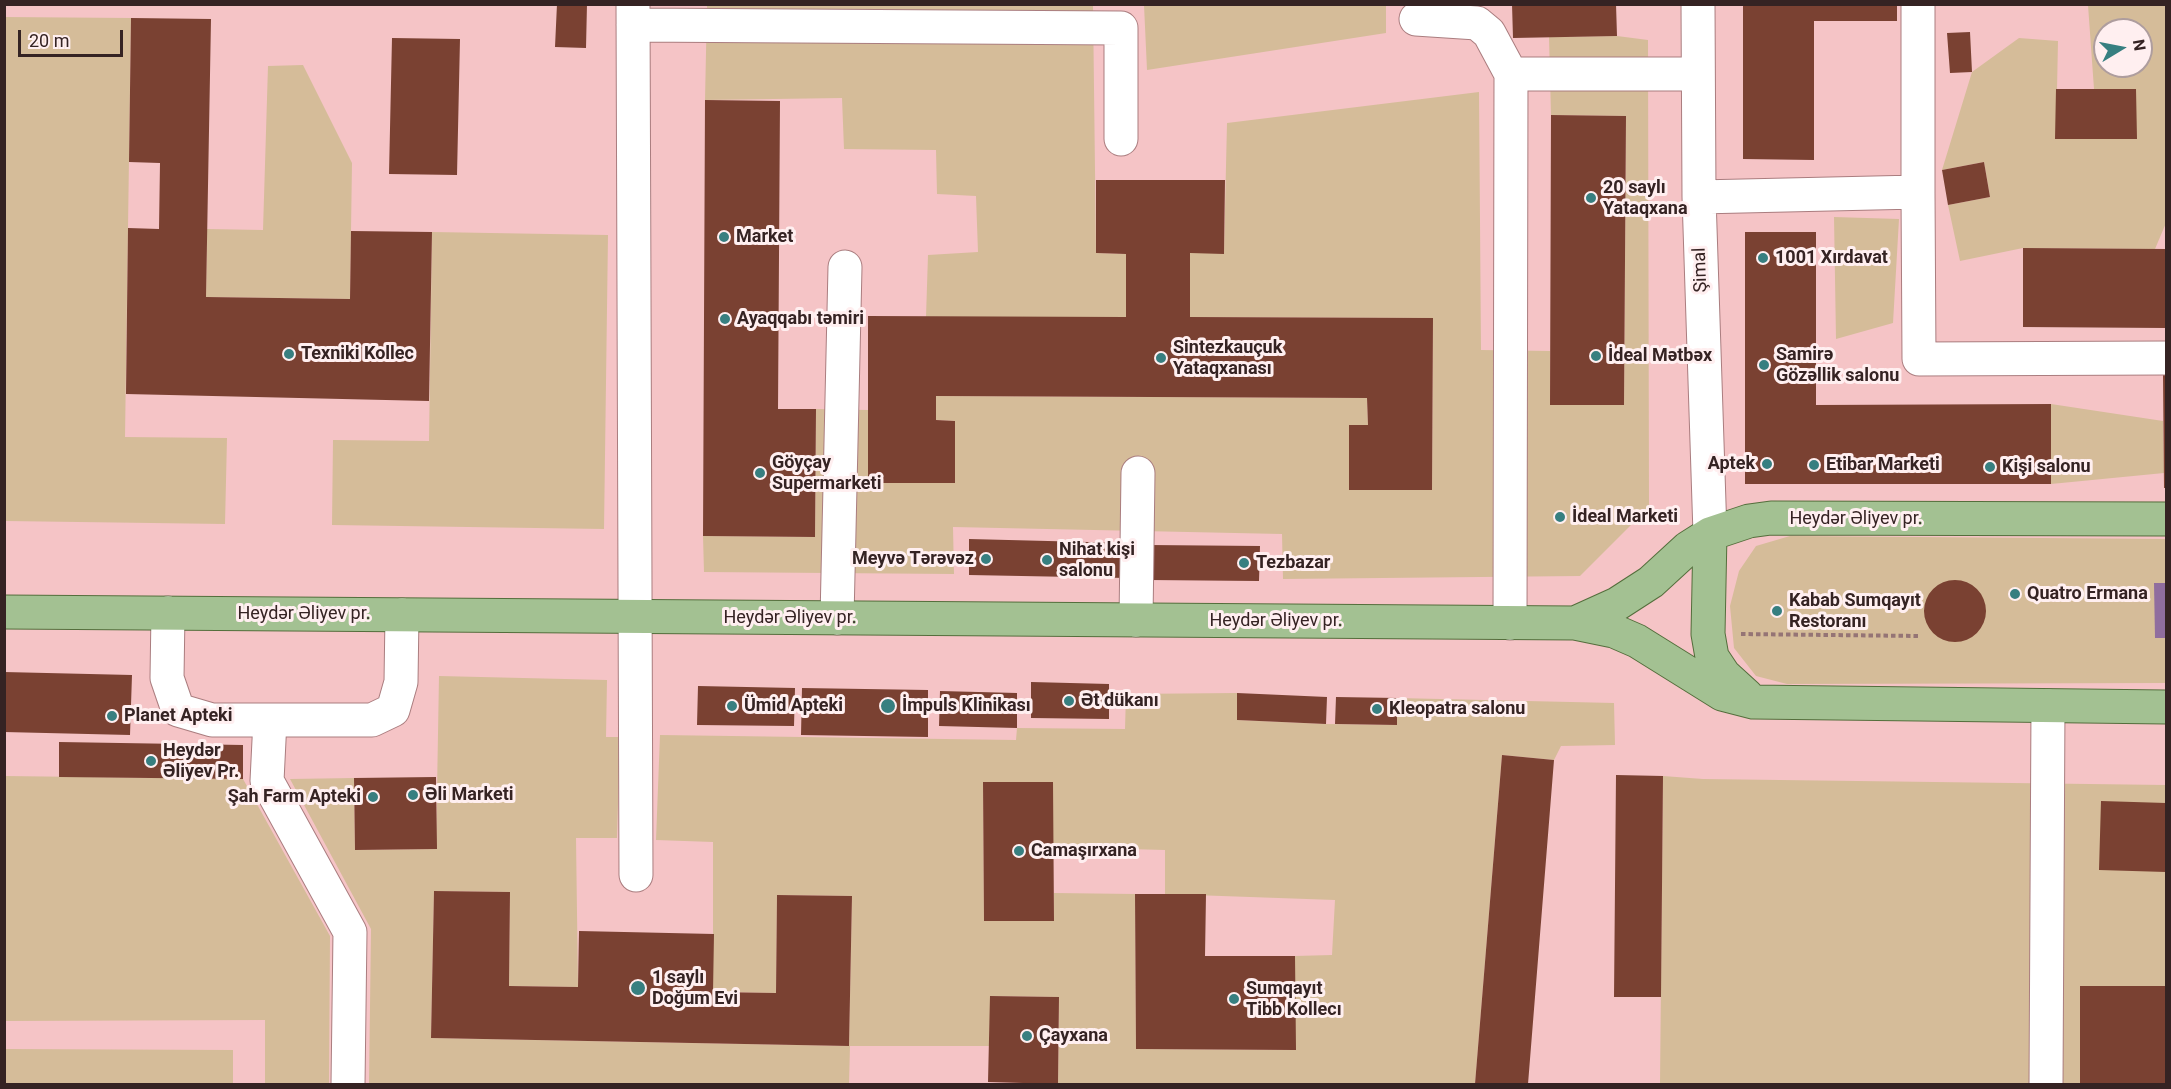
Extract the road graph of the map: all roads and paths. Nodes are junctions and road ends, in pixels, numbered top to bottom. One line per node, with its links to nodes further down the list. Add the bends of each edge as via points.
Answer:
1 (1698, 4): 7 (street, Şimal)
2 (1918, 4): 9 (street)
3 (633, 15): 4 (street); 19 (street)
4 (1121, 16): 8 (street)
5 (1416, 19): 6 (street, via 1477,23 1489,33)
6 (1511, 74): 7 (street); 22 (street)
7 (1698, 74): 10 (street, Şimal)
8 (1121, 139)
9 (1918, 192): 10 (street); 12 (street, via 1919,359)
10 (1699, 197): 15 (street, Şimal)
11 (845, 267): 20 (street)
12 (2166, 358)
13 (1138, 473): 21 (street)
14 (2166, 519): 15 (main road, Heydər Əliyev pr., via 1771,518)
15 (1710, 534): 23 (main road, Heydər Əliyev pr., via 1688,548 1651,582 1617,604); 24 (main road)
16 (4, 612): 17 (main road, Heydər Əliyev pr.)
17 (168, 613): 18 (main road, Heydər Əliyev pr.); 29 (street, via 167,678 178,710 212,720)
18 (402, 615): 19 (main road, Heydər Əliyev pr.); 29 (street, via 401,682 393,710 372,720)
19 (637, 617): 20 (main road, Heydər Əliyev pr.); 30 (street)
20 (837, 618): 21 (main road, Heydər Əliyev pr.)
21 (1136, 620): 22 (main road, Heydər Əliyev pr.)
22 (1510, 623): 23 (main road, Heydər Əliyev pr.)
23 (1575, 623): 26 (main road, Heydər Əliyev pr., via 1614,631 1637,641 1722,694)
24 (1708, 634): 25 (path); 26 (main road, via 1712,657 1724,675)
25 (1918, 636)
26 (1753, 702): 27 (main road, Heydər Əliyev pr.)
27 (2048, 706): 28 (main road, Heydər Əliyev pr.); 32 (street)
28 (2166, 707)
29 (270, 720): 31 (street, via 267,781 350,932)
30 (636, 875)
31 (348, 1084)
32 (2046, 1084)

